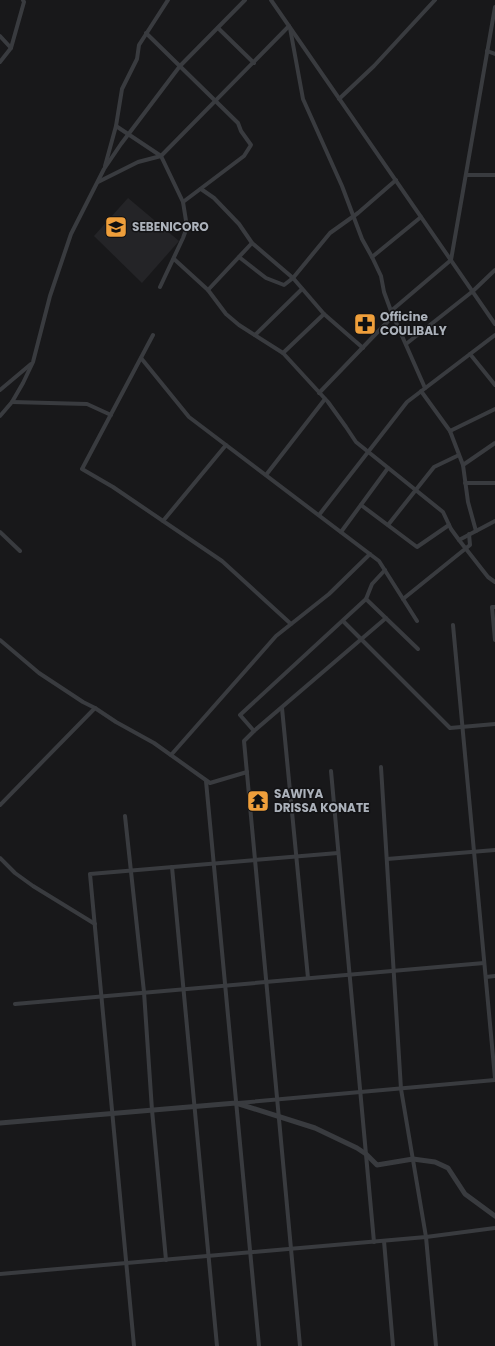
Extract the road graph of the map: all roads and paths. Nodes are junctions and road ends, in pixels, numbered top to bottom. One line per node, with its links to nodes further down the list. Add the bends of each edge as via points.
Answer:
1 (23, 0): 11 (street)
2 (168, 0): 9 (street)
3 (245, 0): 8 (street)
4 (271, 0): 7 (street)
5 (435, 0): 17 (street, via 374,66)
6 (495, 7): 12 (street)
7 (289, 26): 15 (street); 17 (street); 29 (street, via 303,100)
8 (218, 28): 15 (street); 16 (street)
9 (146, 34): 16 (street); 19 (street, via 139,45 136,59 122,89)
10 (0, 36): 11 (street)
11 (11, 48): 14 (street)
12 (487, 50): 13 (street); 24 (street)
13 (495, 54)
14 (0, 62)
15 (254, 62): 18 (street)
16 (180, 66): 18 (street); 20 (street)
17 (339, 98): 25 (street)
18 (216, 101): 21 (street); 27 (street, via 238,122 251,145 244,156)
19 (116, 126): 20 (street); 22 (street)
20 (129, 134): 21 (street); 22 (street)
21 (161, 156): 26 (street, via 138,162); 28 (street)
22 (104, 169): 26 (street)
23 (495, 174): 24 (street)
24 (466, 175): 35 (street)
25 (396, 180): 29 (street); 30 (street)
26 (97, 182): 55 (street, via 70,234)
27 (201, 189): 28 (street); 31 (street, via 214,198 239,224)
28 (183, 202): 34 (street, via 187,227)
29 (353, 216): 33 (street); 37 (street, via 324,240)
30 (422, 217): 33 (street); 35 (street)
31 (252, 243): 32 (street); 37 (street)
32 (238, 257): 37 (street, via 266,278 284,285); 40 (street)
33 (372, 257): 42 (street, via 381,276)
34 (174, 259): 38 (street); 40 (street)
35 (451, 260): 41 (street); 42 (street)
36 (495, 270): 41 (street)
37 (293, 278): 39 (street)
38 (160, 286)
39 (302, 289): 43 (street); 47 (street)
40 (208, 290): 47 (street, via 226,314)
41 (473, 292): 45 (street); 50 (street)
42 (391, 311): 44 (street)
43 (324, 314): 51 (street); 52 (street)
44 (393, 316): 50 (street); 51 (street)
45 (493, 317): 46 (street)
46 (495, 324)
47 (255, 335): 52 (street)
48 (495, 335): 53 (street)
49 (153, 336): 54 (street)
50 (406, 344): 57 (street)
51 (363, 348): 59 (street)
52 (283, 353): 59 (street)
53 (470, 354): 56 (street); 57 (street)
54 (141, 358): 63 (street); 67 (street, via 189,417)
55 (33, 362): 58 (street); 61 (street)
56 (495, 385)
57 (423, 389): 65 (street); 68 (street, via 407,402)
58 (0, 390)
59 (320, 393): 60 (street)
60 (325, 399): 68 (street, via 356,442); 72 (street)
61 (12, 402): 63 (street, via 87,404); 64 (street)
62 (495, 409): 65 (street)
63 (111, 415): 78 (street, via 82,469)
64 (0, 416)
65 (450, 432): 69 (street)
66 (495, 443): 70 (street)
67 (226, 445): 72 (street); 78 (street)
68 (368, 452): 71 (street); 77 (street)
69 (459, 455): 70 (street); 75 (street, via 434,467)
70 (463, 464): 73 (street)
71 (388, 468): 75 (street); 76 (street)
72 (266, 475): 77 (street)
73 (465, 483): 74 (street); 82 (street)
74 (495, 483)
75 (416, 490): 80 (street); 81 (street, via 443,512)
76 (361, 505): 80 (street); 84 (street)
77 (319, 515): 84 (street)
78 (163, 521): 98 (street, via 222,561)
79 (495, 521): 82 (street)
80 (388, 525): 81 (street, via 417,547)
81 (449, 525): 86 (street)
82 (476, 531): 85 (street)
83 (0, 532): 88 (street)
84 (341, 532): 89 (street)
85 (469, 534): 86 (street); 87 (street, via 470,545)
86 (458, 540): 87 (street)
87 (465, 549): 91 (street); 93 (street)
88 (20, 551)
89 (370, 554): 90 (street); 98 (street, via 329,594)
90 (385, 570): 92 (street, via 372,584); 93 (street)
91 (495, 582)
92 (366, 599): 95 (street); 96 (street)
93 (403, 599): 97 (street)
94 (495, 607): 102 (street, via 492,607)
95 (386, 618): 100 (street); 103 (street)
96 (343, 621): 100 (street); 108 (street, via 240,715)
97 (417, 621)
98 (291, 624): 109 (street, via 276,636)
99 (453, 625): 107 (street)
100 (361, 639): 105 (street); 107 (street, via 450,728)
101 (0, 640): 104 (street, via 39,672)
102 (495, 640)
103 (418, 649)
104 (95, 708): 109 (street); 114 (street)
105 (282, 708): 108 (street); 119 (street)
106 (495, 724): 107 (street)
107 (462, 726): 117 (street)
108 (254, 731): 112 (street, via 244,741)
109 (171, 755): 113 (street)
110 (381, 767): 121 (street)
111 (330, 771): 118 (street)
112 (247, 772): 113 (street, via 210,783); 122 (street)
113 (206, 781): 123 (street)
114 (0, 805)
115 (125, 816): 125 (street)
116 (495, 850): 117 (street)
117 (474, 852): 121 (street); 127 (street)
118 (338, 853): 119 (street); 129 (street)
119 (296, 856): 122 (street); 132 (street)
120 (0, 858): 126 (street, via 33,886)
121 (387, 859): 128 (street)
122 (255, 860): 123 (street); 133 (street)
123 (214, 864): 124 (street); 134 (street)
124 (172, 867): 125 (street); 135 (street)
125 (130, 871): 126 (street, via 90,874); 136 (street)
126 (95, 924): 137 (street)
127 (484, 963): 128 (street); 131 (street)
128 (394, 971): 129 (street); 140 (street)
129 (350, 975): 132 (street); 141 (street)
130 (495, 976): 131 (street)
131 (486, 977): 139 (street)
132 (308, 978): 133 (street)
133 (266, 982): 134 (street); 142 (street)
134 (225, 985): 135 (street); 143 (street)
135 (184, 989): 136 (street); 144 (street)
136 (144, 992): 137 (street); 145 (street)
137 (102, 996): 138 (street); 146 (street)
138 (15, 1004)
139 (495, 1079): 140 (street)
140 (401, 1088): 141 (street); 150 (street)
141 (360, 1092): 142 (street); 149 (street)
142 (278, 1099): 143 (street); 147 (street)
143 (236, 1103): 144 (street); 147 (street); 157 (street)
144 (194, 1106): 145 (street); 158 (street)
145 (152, 1110): 146 (street); 159 (street)
146 (113, 1114): 148 (street); 160 (street)
147 (279, 1116): 149 (street, via 315,1128); 156 (street)
148 (0, 1123)
149 (366, 1154): 150 (street, via 377,1165); 155 (street)
150 (413, 1159): 151 (street, via 435,1162 448,1168 465,1194); 153 (street)
151 (495, 1216)
152 (495, 1228): 153 (street)
153 (426, 1237): 154 (street); 167 (street)
154 (384, 1241): 155 (street); 166 (street)
155 (374, 1242): 156 (street)
156 (292, 1249): 157 (street); 165 (street)
157 (250, 1253): 158 (street); 164 (street)
158 (208, 1256): 159 (street); 163 (street)
159 (166, 1260): 160 (street)
160 (127, 1263): 161 (street); 162 (street)
161 (0, 1274)
162 (134, 1346)
163 (217, 1346)
164 (259, 1346)
165 (300, 1346)
166 (394, 1346)
167 (436, 1346)

